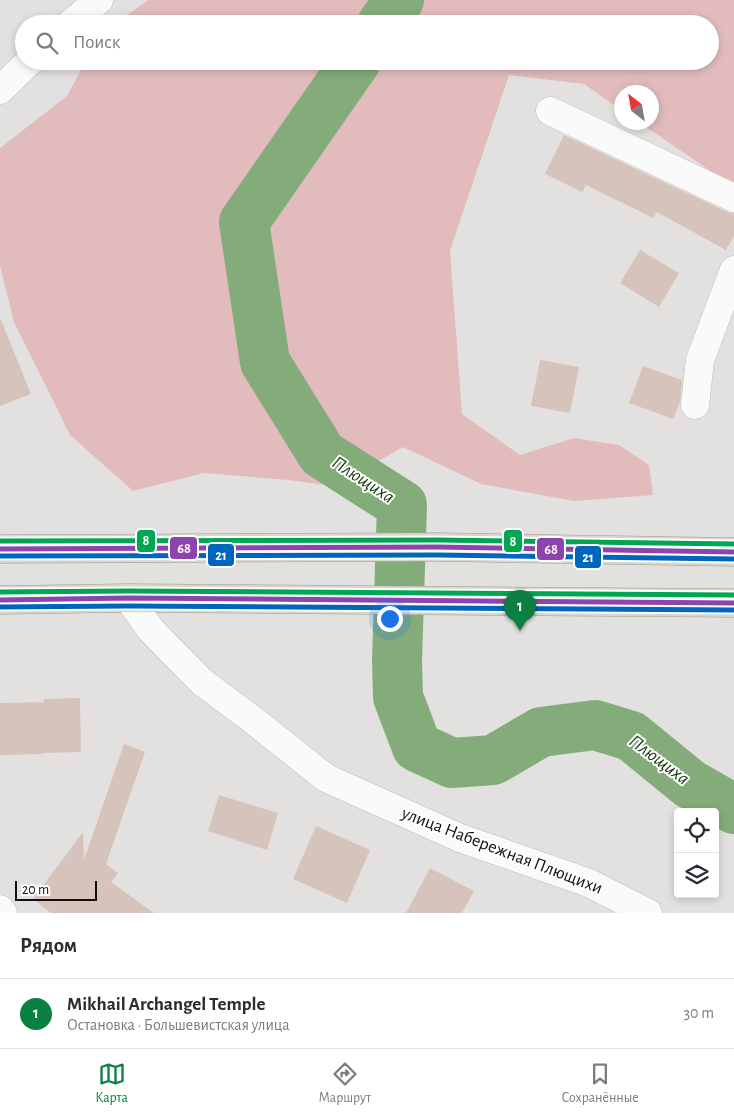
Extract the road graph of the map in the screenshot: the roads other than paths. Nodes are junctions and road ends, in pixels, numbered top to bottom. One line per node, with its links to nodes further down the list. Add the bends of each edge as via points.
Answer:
1 (99, 0): 2 (street)
2 (81, 15)
3 (21, 70): 4 (street)
4 (0, 90)
5 (550, 111): 6 (street)
6 (734, 198)
7 (734, 270): 8 (street, via 700,360)
8 (695, 405)
9 (0, 549): 10 (highway, via 436,547)
10 (734, 552)
11 (128, 598): 12 (highway); 13 (highway); 16 (street, улица Набережная Плющихи, via 151,630 202,682 326,778 460,838 589,883)
12 (0, 600)
13 (734, 603)
14 (0, 909): 15 (street)
15 (3, 913)
16 (648, 913)

